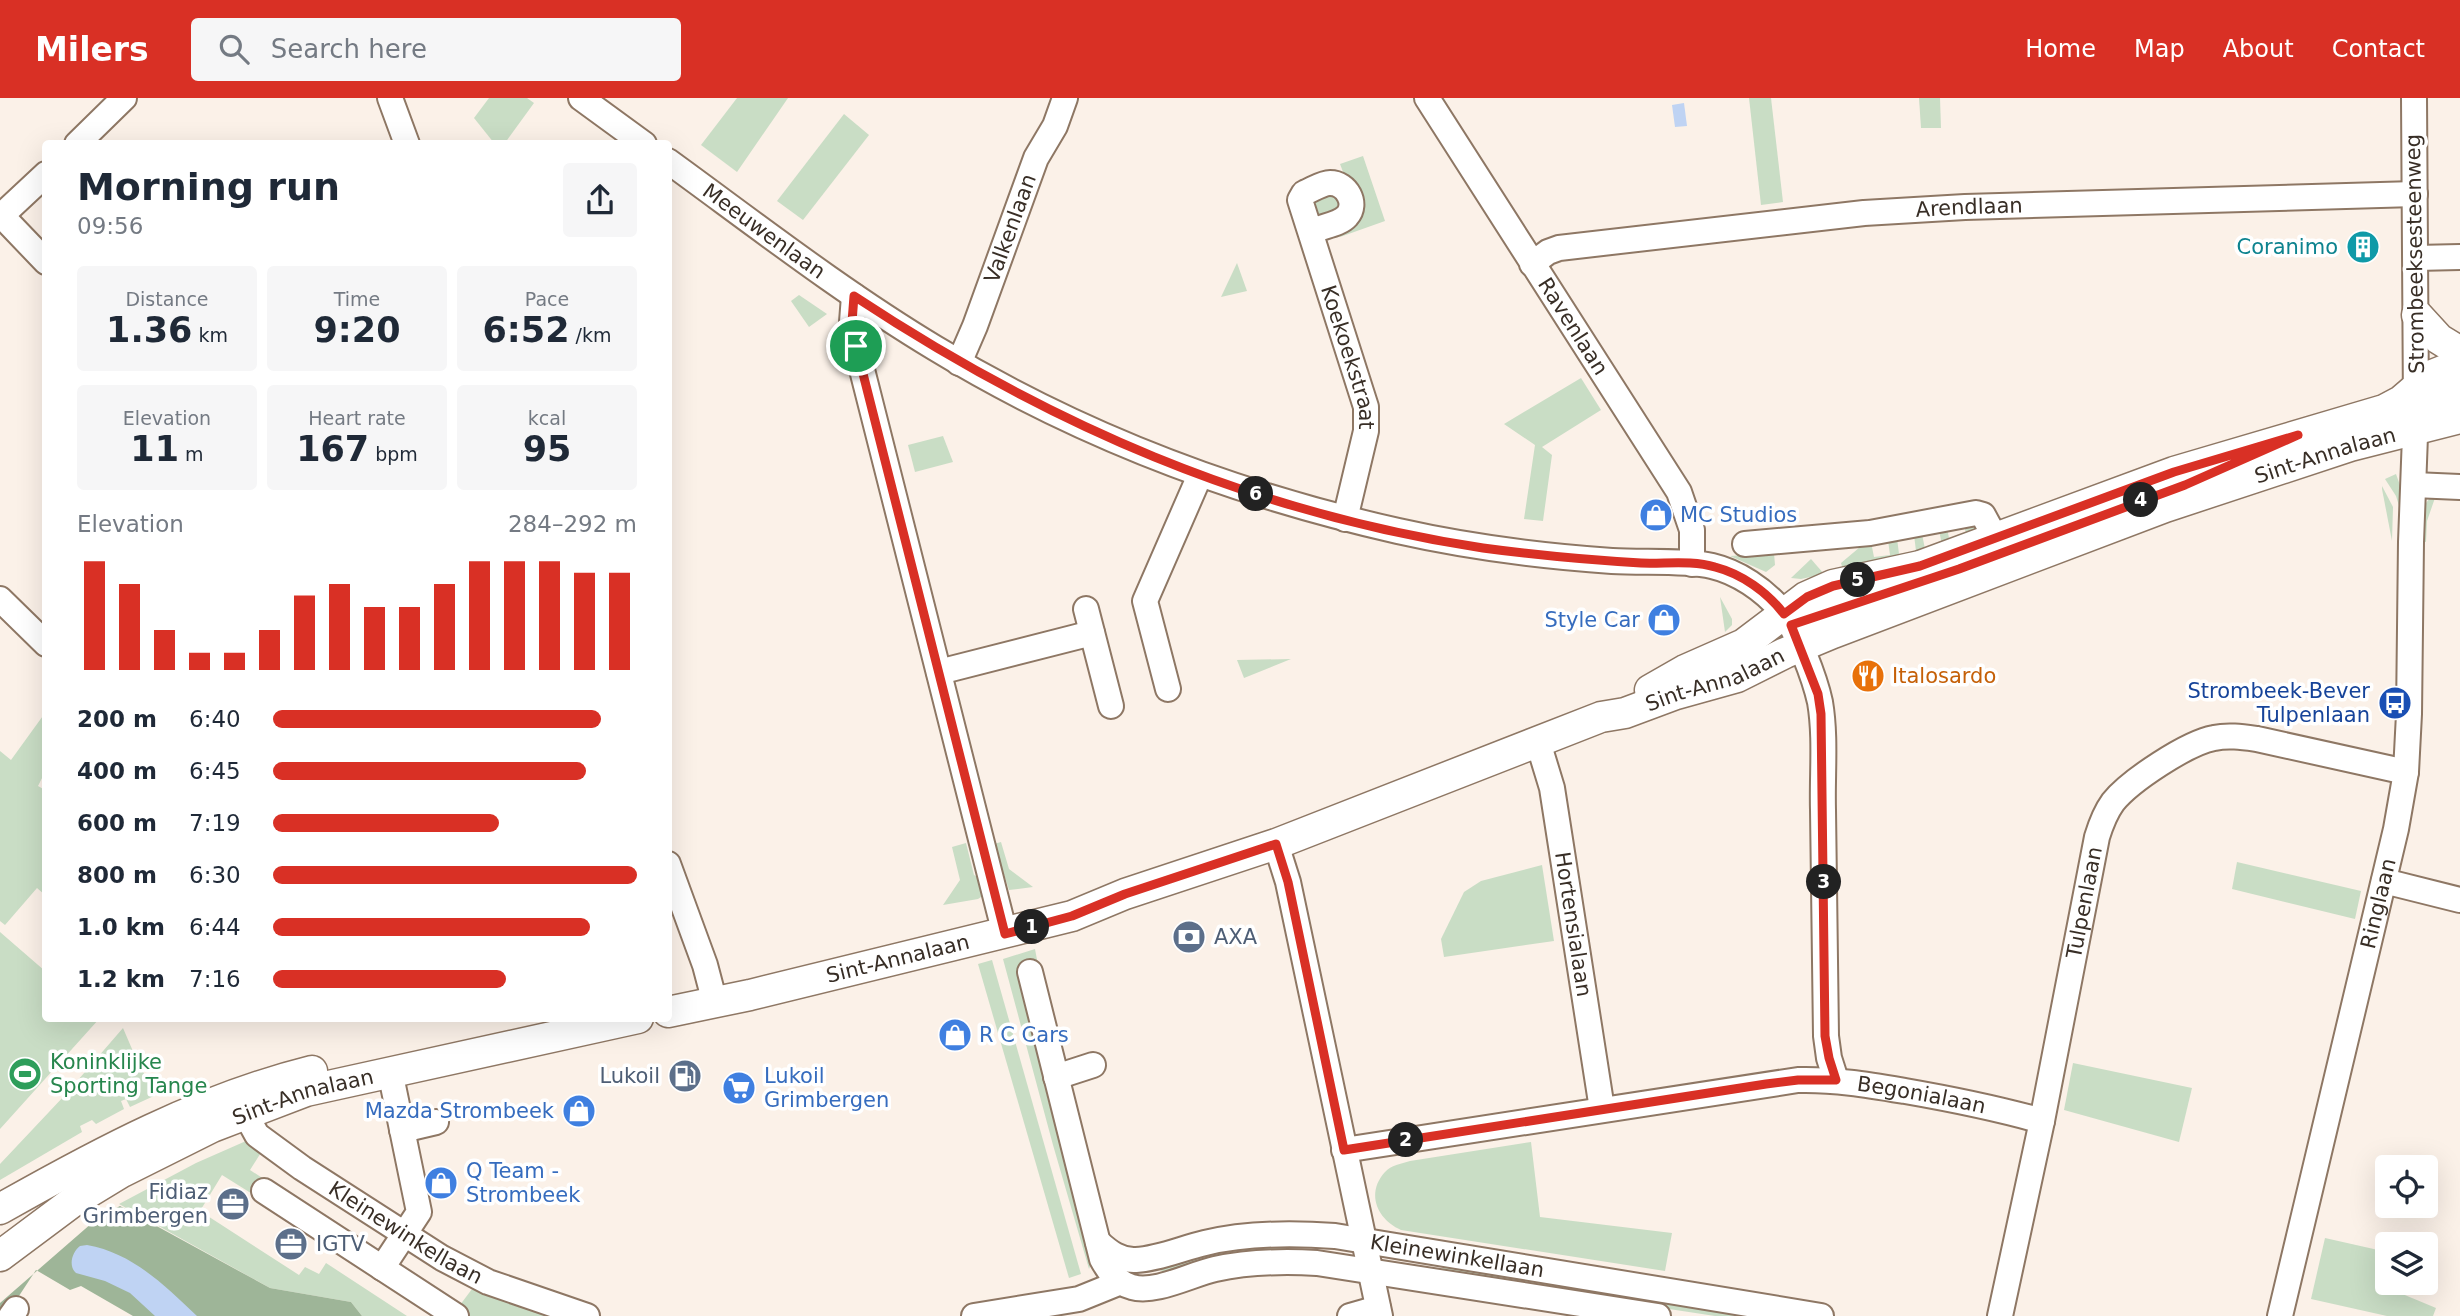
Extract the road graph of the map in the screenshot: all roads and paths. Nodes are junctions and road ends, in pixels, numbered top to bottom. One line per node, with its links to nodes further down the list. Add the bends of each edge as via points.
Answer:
1 (124, 98): 7 (street)
2 (390, 98): 8 (street)
3 (581, 98): 9 (street)
4 (1065, 98): 22 (street, Valkenlaan, via 1036,158)
5 (1427, 98): 18 (street, Ravenlaan)
6 (2414, 98): 12 (street, Strombeeksesteenweg)
7 (81, 140)
8 (406, 140)
9 (639, 140)
10 (672, 164): 19 (street, Meeuwenlaan)
11 (42, 178): 13 (street)
12 (2415, 194): 15 (street, Strombeeksesteenweg); 18 (street, Arendlaan, via 1864,213 1559,248)
13 (1, 215): 17 (street)
14 (1312, 236): 32 (street, Koekoekstraat, via 1366,407 1366,430)
15 (2416, 257): 16 (street); 20 (street, Strombeeksesteenweg)
16 (2460, 257)
17 (42, 258)
18 (1532, 264): 35 (street, Ravenlaan, via 1679,492 1692,530)
19 (854, 296): 22 (street, Meeuwenlaan); 39 (street, via 853,334)
20 (2417, 315): 21 (main road, via 2446,345); 25 (street, Strombeeksesteenweg)
21 (2460, 352)
22 (959, 363): 28 (street, Meeuwenlaan, via 1069,421)
23 (2460, 364): 25 (main road, Sint-Annalaan, via 2430,376)
24 (2460, 391): 25 (street, Sint-Annalaan)
25 (2416, 408): 26 (main road, Sint-Annalaan); 27 (main road, Sint-Annalaan, via 2401,401); 29 (street, Sint-Annalaan); 30 (street, Strombeeksesteenweg); 37 (main road, Sint-Annalaan, via 2350,446)
26 (2460, 418)
27 (2298, 435): 29 (street, Sint-Annalaan); 33 (main road, Sint-Annalaan, via 2174,472)
28 (1200, 475): 32 (street, Meeuwenlaan); 40 (street, via 1145,601)
29 (2185, 485): 37 (street, Sint-Annalaan)
30 (2414, 485): 31 (street); 43 (street, Ringlaan)
31 (2460, 487)
32 (1345, 519): 35 (street, Meeuwenlaan, via 1515,552)
33 (1996, 539): 34 (street, via 1983,515 1976,513 1870,533); 37 (main road, Sint-Annalaan, via 1920,566 1833,586 1807,597)
34 (1745, 544)
35 (1692, 564): 37 (street, Meeuwenlaan, via 1715,566 1757,587)
36 (0, 599): 38 (street)
37 (1792, 628): 42 (main road, Sint-Annalaan, via 1737,677); 59 (street, via 1818,694 1821,714 1825,1036)
38 (42, 640)
39 (939, 672): 41 (street, via 1089,621); 48 (street)
40 (1168, 689)
41 (1111, 706)
42 (1538, 742): 44 (main road, Sint-Annalaan); 60 (street, Hortensialaan, via 1552,788)
43 (2406, 772): 46 (street, Ringlaan); 62 (street, Tulpenlaan, via 2233,736 2186,748 2123,791 2102,820 2097,837)
44 (1276, 844): 48 (main road, Sint-Annalaan, via 1125,894 1057,902); 65 (street)
45 (672, 875): 51 (street)
46 (2384, 881): 47 (street); 83 (street, Ringlaan)
47 (2460, 901)
48 (1002, 925): 51 (main road, Sint-Annalaan)
49 (1030, 972): 58 (street)
50 (672, 993): 51 (main road, Sint-Annalaan)
51 (713, 993): 52 (main road, Sint-Annalaan)
52 (672, 1010)
53 (531, 1022): 67 (main road, Sint-Annalaan, via 341,1064 229,1096 159,1125)
54 (599, 1022): 55 (main road, Sint-Annalaan)
55 (580, 1024): 57 (main road, Sint-Annalaan)
56 (1093, 1065): 58 (street)
57 (390, 1071): 61 (main road, Sint-Annalaan, via 306,1091); 64 (street)
58 (1056, 1077): 70 (street)
59 (1836, 1080): 60 (street, Begonialaan, via 1798,1080); 62 (street, Begonialaan, via 1985,1105)
60 (1602, 1109): 65 (street, Begonialaan)
61 (246, 1115): 68 (street, Kleinewinkellaan, via 257,1135); 71 (main road, Sint-Annalaan, via 183,1140 113,1176)
62 (2042, 1121): 82 (street, Tulpenlaan)
63 (436, 1122): 64 (street)
64 (402, 1129): 68 (street, via 419,1212)
65 (1344, 1150): 69 (street)
66 (264, 1191): 72 (street)
67 (0, 1209)
68 (405, 1234): 72 (street); 77 (street, Kleinewinkellaan, via 488,1282)
69 (1364, 1241): 70 (street, Kleinewinkellaan, via 1313,1234 1235,1238 1137,1260 1109,1253); 73 (street); 81 (street, Kleinewinkellaan)
70 (1098, 1242): 74 (street, via 1109,1272)
71 (0, 1256)
72 (382, 1268): 76 (street)
73 (1370, 1272): 74 (street, Kleinewinkellaan, via 1289,1261 1215,1269 1149,1289); 75 (street); 80 (street, Kleinewinkellaan)
74 (1121, 1282): 78 (street, via 1079,1299)
75 (1379, 1312): 79 (street)
76 (456, 1316)
77 (587, 1316)
78 (974, 1316)
79 (1350, 1316)
80 (1658, 1316)
81 (1821, 1316)
82 (2000, 1316)
83 (2280, 1316)

